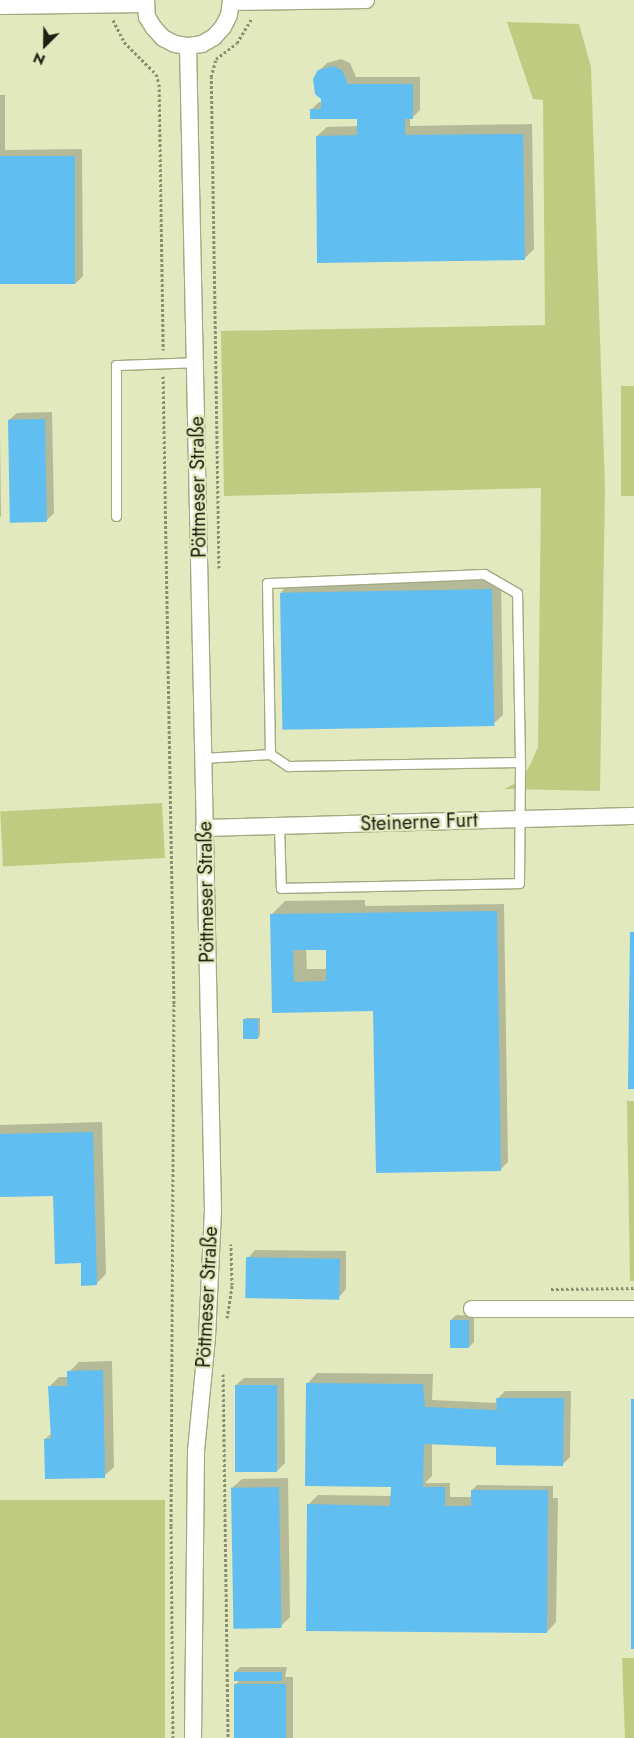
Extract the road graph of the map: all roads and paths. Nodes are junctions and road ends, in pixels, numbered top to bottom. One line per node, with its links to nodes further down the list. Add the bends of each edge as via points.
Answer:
1 (366, 0): 2 (street)
2 (231, 1): 6 (street, via 229,15 219,32 202,44)
3 (145, 2): 4 (street); 6 (street, via 147,17 163,38)
4 (111, 4): 5 (street); 8 (path, via 118,33 156,74 159,84)
5 (0, 6)
6 (188, 46): 7 (street, Pöttmeser Straße)
7 (196, 362): 8 (lane); 11 (street, Pöttmeser Straße)
8 (163, 363): 9 (lane, via 116,365); 21 (path, via 174,1004 170,1526)
9 (116, 516)
10 (270, 754): 11 (lane); 12 (lane, via 288,766); 12 (lane, via 266,583 484,574 517,593)
11 (203, 758): 16 (street, Pöttmeser Straße)
12 (520, 762): 14 (lane)
13 (634, 816): 14 (street, Steinerne Furt)
14 (521, 819): 15 (street, Steinerne Furt); 15 (lane, via 519,883 281,888)
15 (279, 826): 16 (street, Steinerne Furt)
16 (204, 828): 22 (street, Pöttmeser Straße, via 212,1210 208,1337 196,1452)
17 (552, 1288): 18 (path)
18 (634, 1288)
19 (634, 1308): 20 (street)
20 (472, 1309)
21 (173, 1738)
22 (193, 1738)

